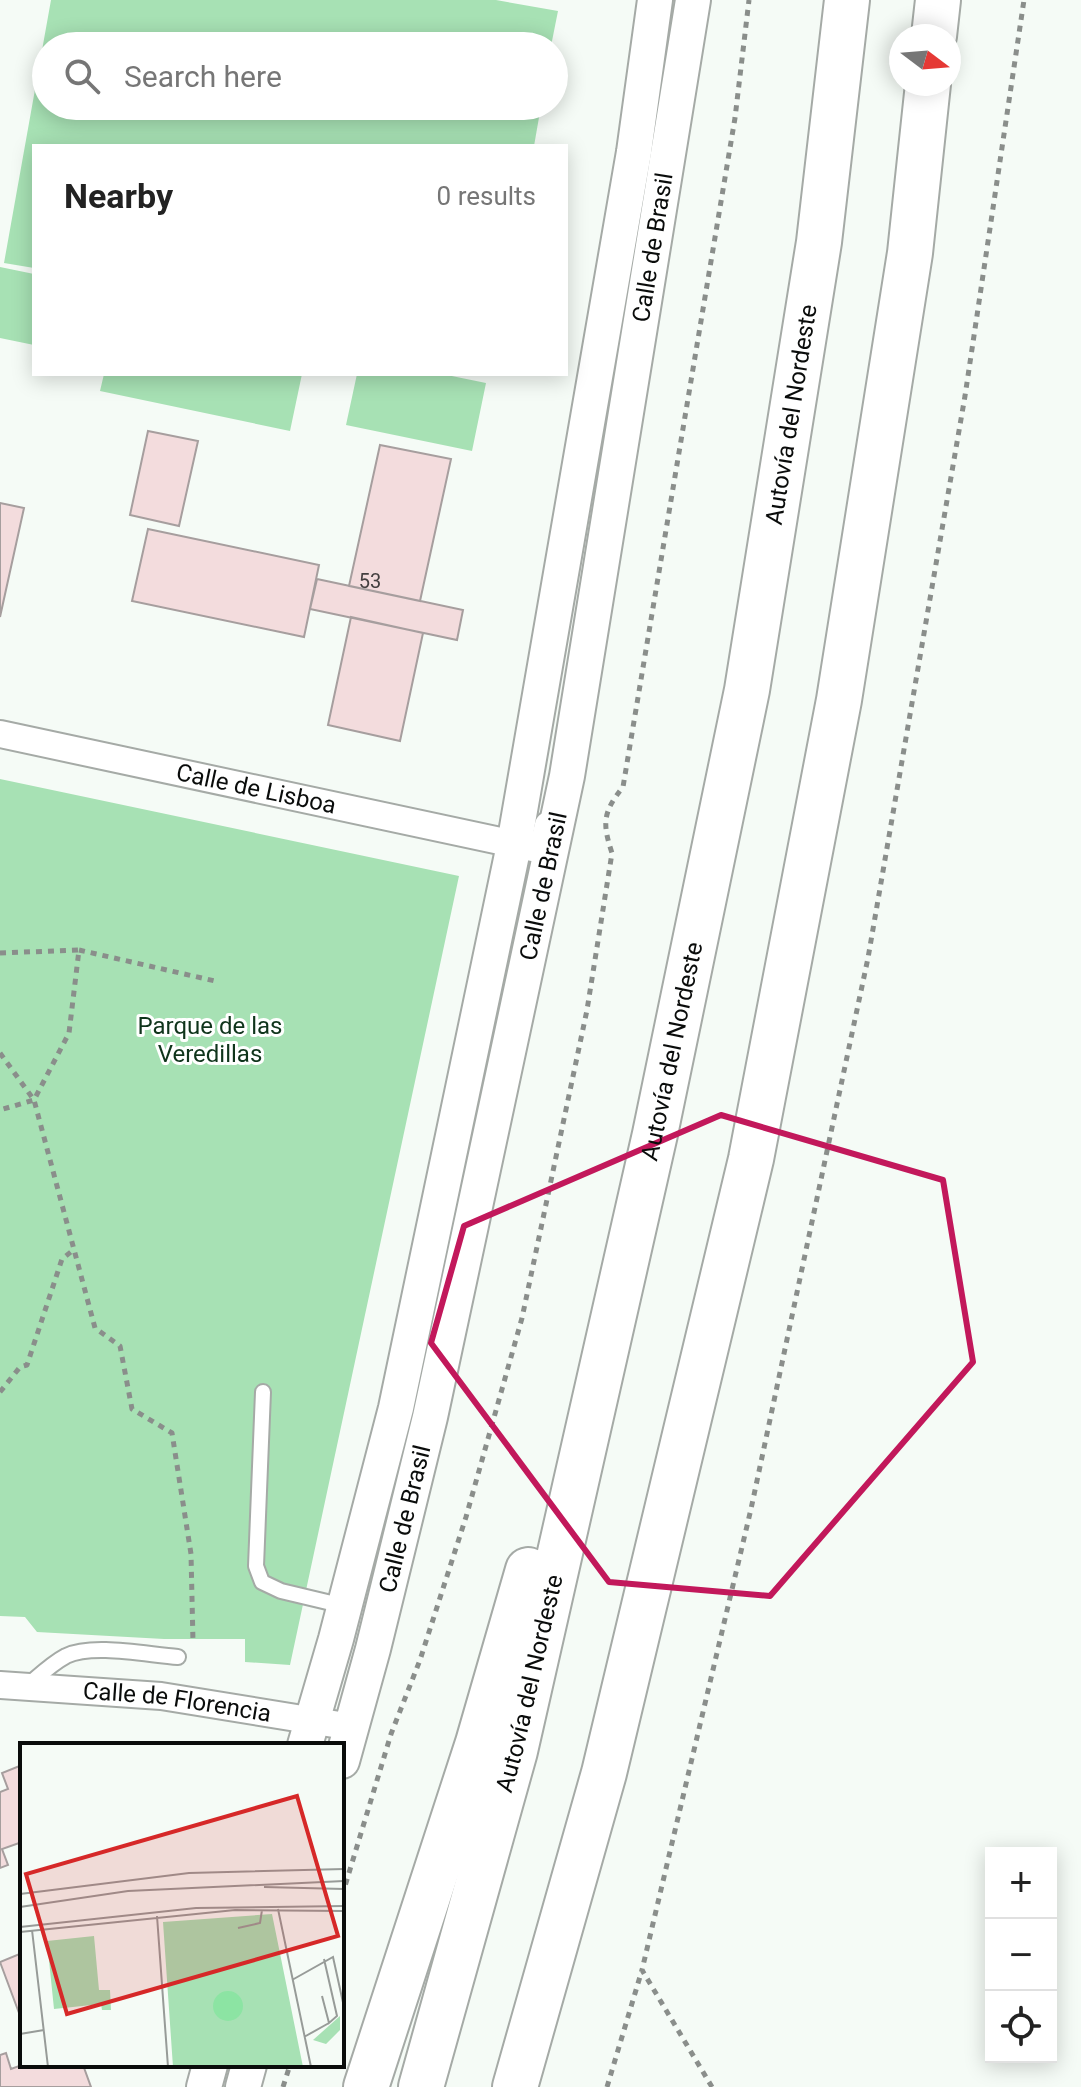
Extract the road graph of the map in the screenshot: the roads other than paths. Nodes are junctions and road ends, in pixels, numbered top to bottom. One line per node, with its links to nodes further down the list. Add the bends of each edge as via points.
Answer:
1 (655, 0): 9 (street, Calle de Brasil, via 629,184)
2 (693, 0): 8 (street, Calle de Brasil)
3 (847, 0): 10 (highway, Autovía del Nordeste, via 819,242 747,690)
4 (938, 0): 5 (highway)
5 (935, 24)
6 (927, 96): 18 (highway, via 910,253 839,700 751,1159)
7 (0, 734): 9 (street, Calle de Lisboa)
8 (562, 800): 9 (street, via 551,813 542,850); 15 (street, Calle de Brasil, via 430,1417)
9 (514, 845): 12 (street, Calle de Brasil, via 396,1408)
10 (655, 1134): 23 (highway, via 478,1743); 24 (highway, Autovía del Nordeste, via 515,1751)
11 (263, 1392): 12 (lane, via 256,1566 262,1582)
12 (344, 1607): 16 (street, Calle de Brasil)
13 (178, 1657): 14 (lane, via 81,1652)
14 (13, 1686): 16 (street, Calle de Florencia, via 161,1696)
15 (352, 1727): 16 (street, Calle de Florencia); 17 (street, Calle de Brasil)
16 (309, 1733)
17 (344, 1754)
18 (604, 1773): 25 (highway); 26 (highway)
19 (209, 2067): 21 (street)
20 (248, 2067): 22 (street)
21 (204, 2087)
22 (243, 2087)
23 (366, 2087)
24 (421, 2087)
25 (515, 2087)
26 (531, 2087)

